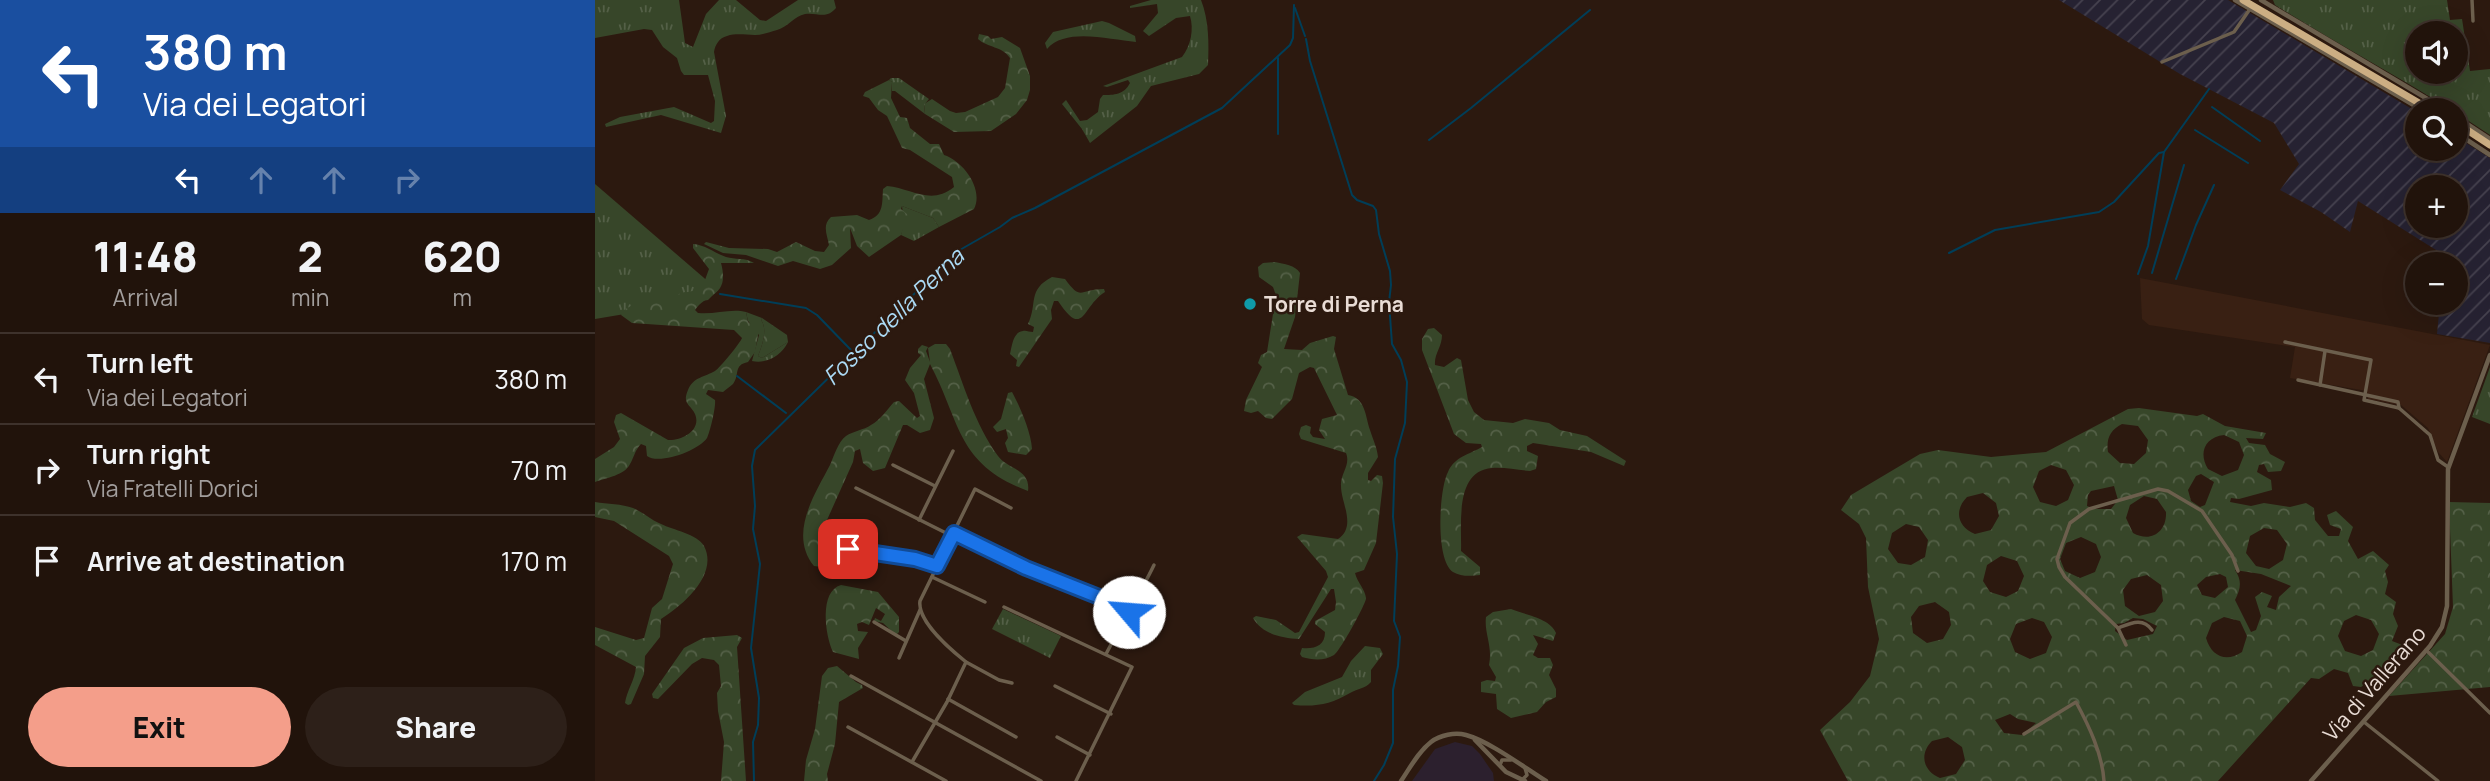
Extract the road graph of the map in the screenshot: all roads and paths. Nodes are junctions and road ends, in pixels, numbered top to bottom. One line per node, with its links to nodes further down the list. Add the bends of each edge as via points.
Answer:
1 (2235, 0): 6 (street)
2 (2243, 0): 9 (highway)
3 (2252, 0): 10 (highway)
4 (2261, 0): 11 (street)
5 (2472, 0): 7 (street)
6 (2250, 9): 8 (street, via 2234,33); 12 (street)
7 (2473, 22)
8 (2162, 62)
9 (2415, 98)
10 (2416, 98)
11 (2426, 98)
12 (2405, 100)
13 (2468, 125): 15 (street)
14 (2468, 131): 17 (highway)
15 (2490, 139)
16 (2468, 141): 18 (street)
17 (2490, 147)
18 (2490, 155)
19 (2285, 342): 20 (street)
20 (2325, 351): 23 (street); 24 (street, via 2371,359)
21 (2490, 355): 28 (street, Via di Vallerano)
22 (2298, 380): 23 (street)
23 (2320, 385): 24 (street)
24 (2365, 393): 25 (street, via 2396,401); 25 (street, via 2366,402)
25 (2399, 408): 28 (street, via 2430,435 2438,460)
26 (953, 451): 29 (street)
27 (893, 465): 29 (street)
28 (2448, 467): 48 (street, Via di Vallerano, via 2447,610 2441,629)
29 (935, 486): 32 (street)
30 (856, 488): 32 (street)
31 (1011, 508): 33 (street, via 975,489)
32 (919, 520): 33 (street)
33 (953, 534): 36 (street); 42 (street)
34 (848, 549): 36 (street)
35 (1154, 565): 42 (street)
36 (937, 566): 38 (street)
37 (2238, 572): 44 (street, via 2207,516 2168,491 2150,490 2089,509 2070,523 2057,552 2059,568)
38 (932, 577): 39 (street); 41 (street)
39 (985, 602)
40 (1004, 607): 49 (street)
41 (921, 610): 46 (street); 51 (street, via 943,642)
42 (1132, 610): 49 (street)
43 (874, 622): 46 (street)
44 (2118, 628): 45 (street, via 2135,622 2146,623); 47 (street)
45 (2152, 630)
46 (906, 642): 50 (street)
47 (2126, 645)
48 (2426, 650): 56 (street); 58 (street, Via di Vallerano)
49 (1107, 654): 57 (street, via 1133,667)
50 (899, 658)
51 (966, 662): 53 (street); 55 (street)
52 (851, 676): 59 (street)
53 (1011, 683)
54 (1055, 686): 57 (street)
55 (948, 699): 59 (street); 62 (street)
56 (2490, 713)
57 (1111, 714): 65 (street)
58 (2362, 721): 77 (street, Via di Vallerano); 78 (street)
59 (935, 723): 67 (street); 72 (street)
60 (848, 727): 67 (street)
61 (2024, 734): 76 (street, via 2076,702 2090,728)
62 (1016, 737)
63 (1058, 737): 65 (street)
64 (1472, 737): 66 (street); 68 (street); 74 (street, via 1452,734 1435,739)
65 (1090, 755): 73 (street)
66 (1511, 760): 68 (street, via 1501,761); 69 (street)
67 (912, 762): 71 (street)
68 (1500, 766): 70 (street)
69 (1525, 768): 70 (street); 75 (street)
70 (1524, 780)
71 (946, 781)
72 (1041, 781)
73 (1076, 781)
74 (1401, 781)
75 (1546, 781)
76 (2104, 781)
77 (2311, 781)
78 (2438, 781)

